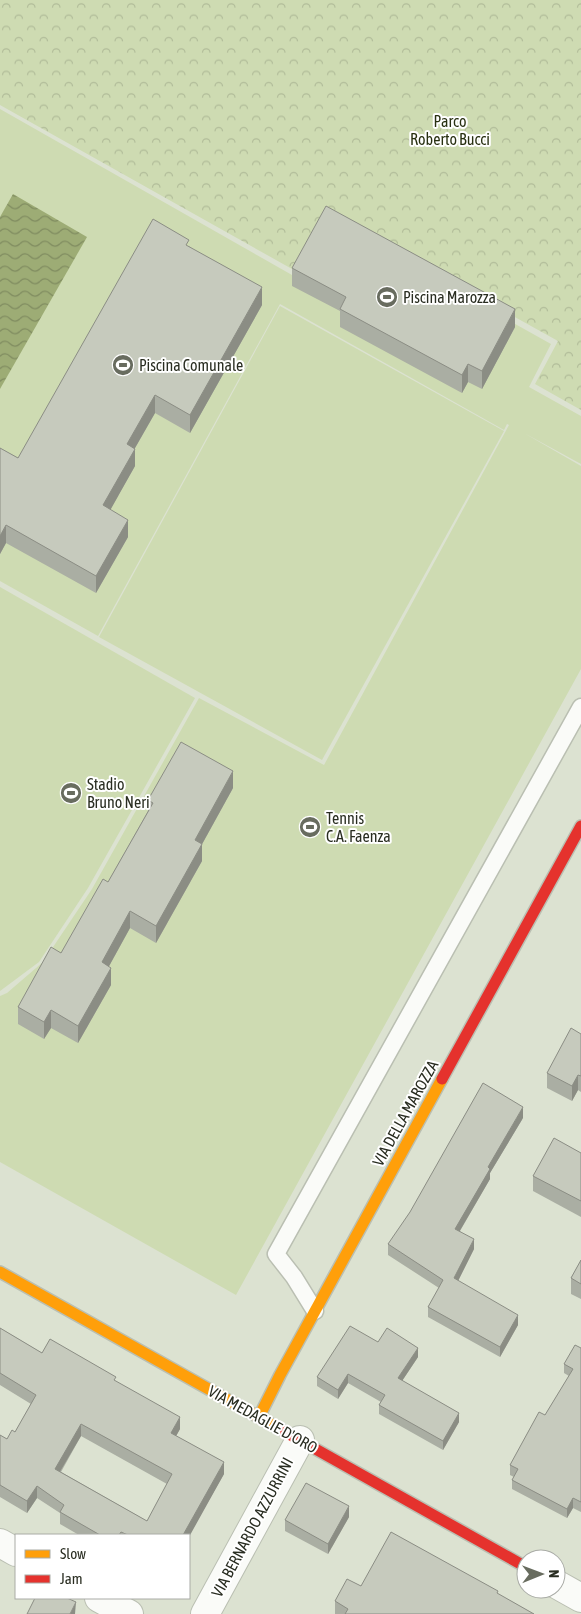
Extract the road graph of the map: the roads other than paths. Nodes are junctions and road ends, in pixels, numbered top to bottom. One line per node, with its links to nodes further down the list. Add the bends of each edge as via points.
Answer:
1 (581, 707): 4 (lane, via 276,1254)
2 (581, 826): 4 (street, VIA DELLA MAROZZA)
3 (0, 1272): 5 (street, VIA MEDAGLIE D'ORO)
4 (315, 1311): 5 (street, VIA DELLA MAROZZA)
5 (259, 1417): 6 (street, VIA MEDAGLIE D'ORO)
6 (300, 1440): 9 (street, VIA MEDAGLIE D'ORO); 14 (street, VIA BERNARDO AZZURRINI)
7 (0, 1544): 8 (street)
8 (15, 1552)
9 (516, 1561)
10 (566, 1590): 11 (street)
11 (581, 1598)
12 (101, 1599): 13 (street)
13 (129, 1614)
14 (205, 1614)

